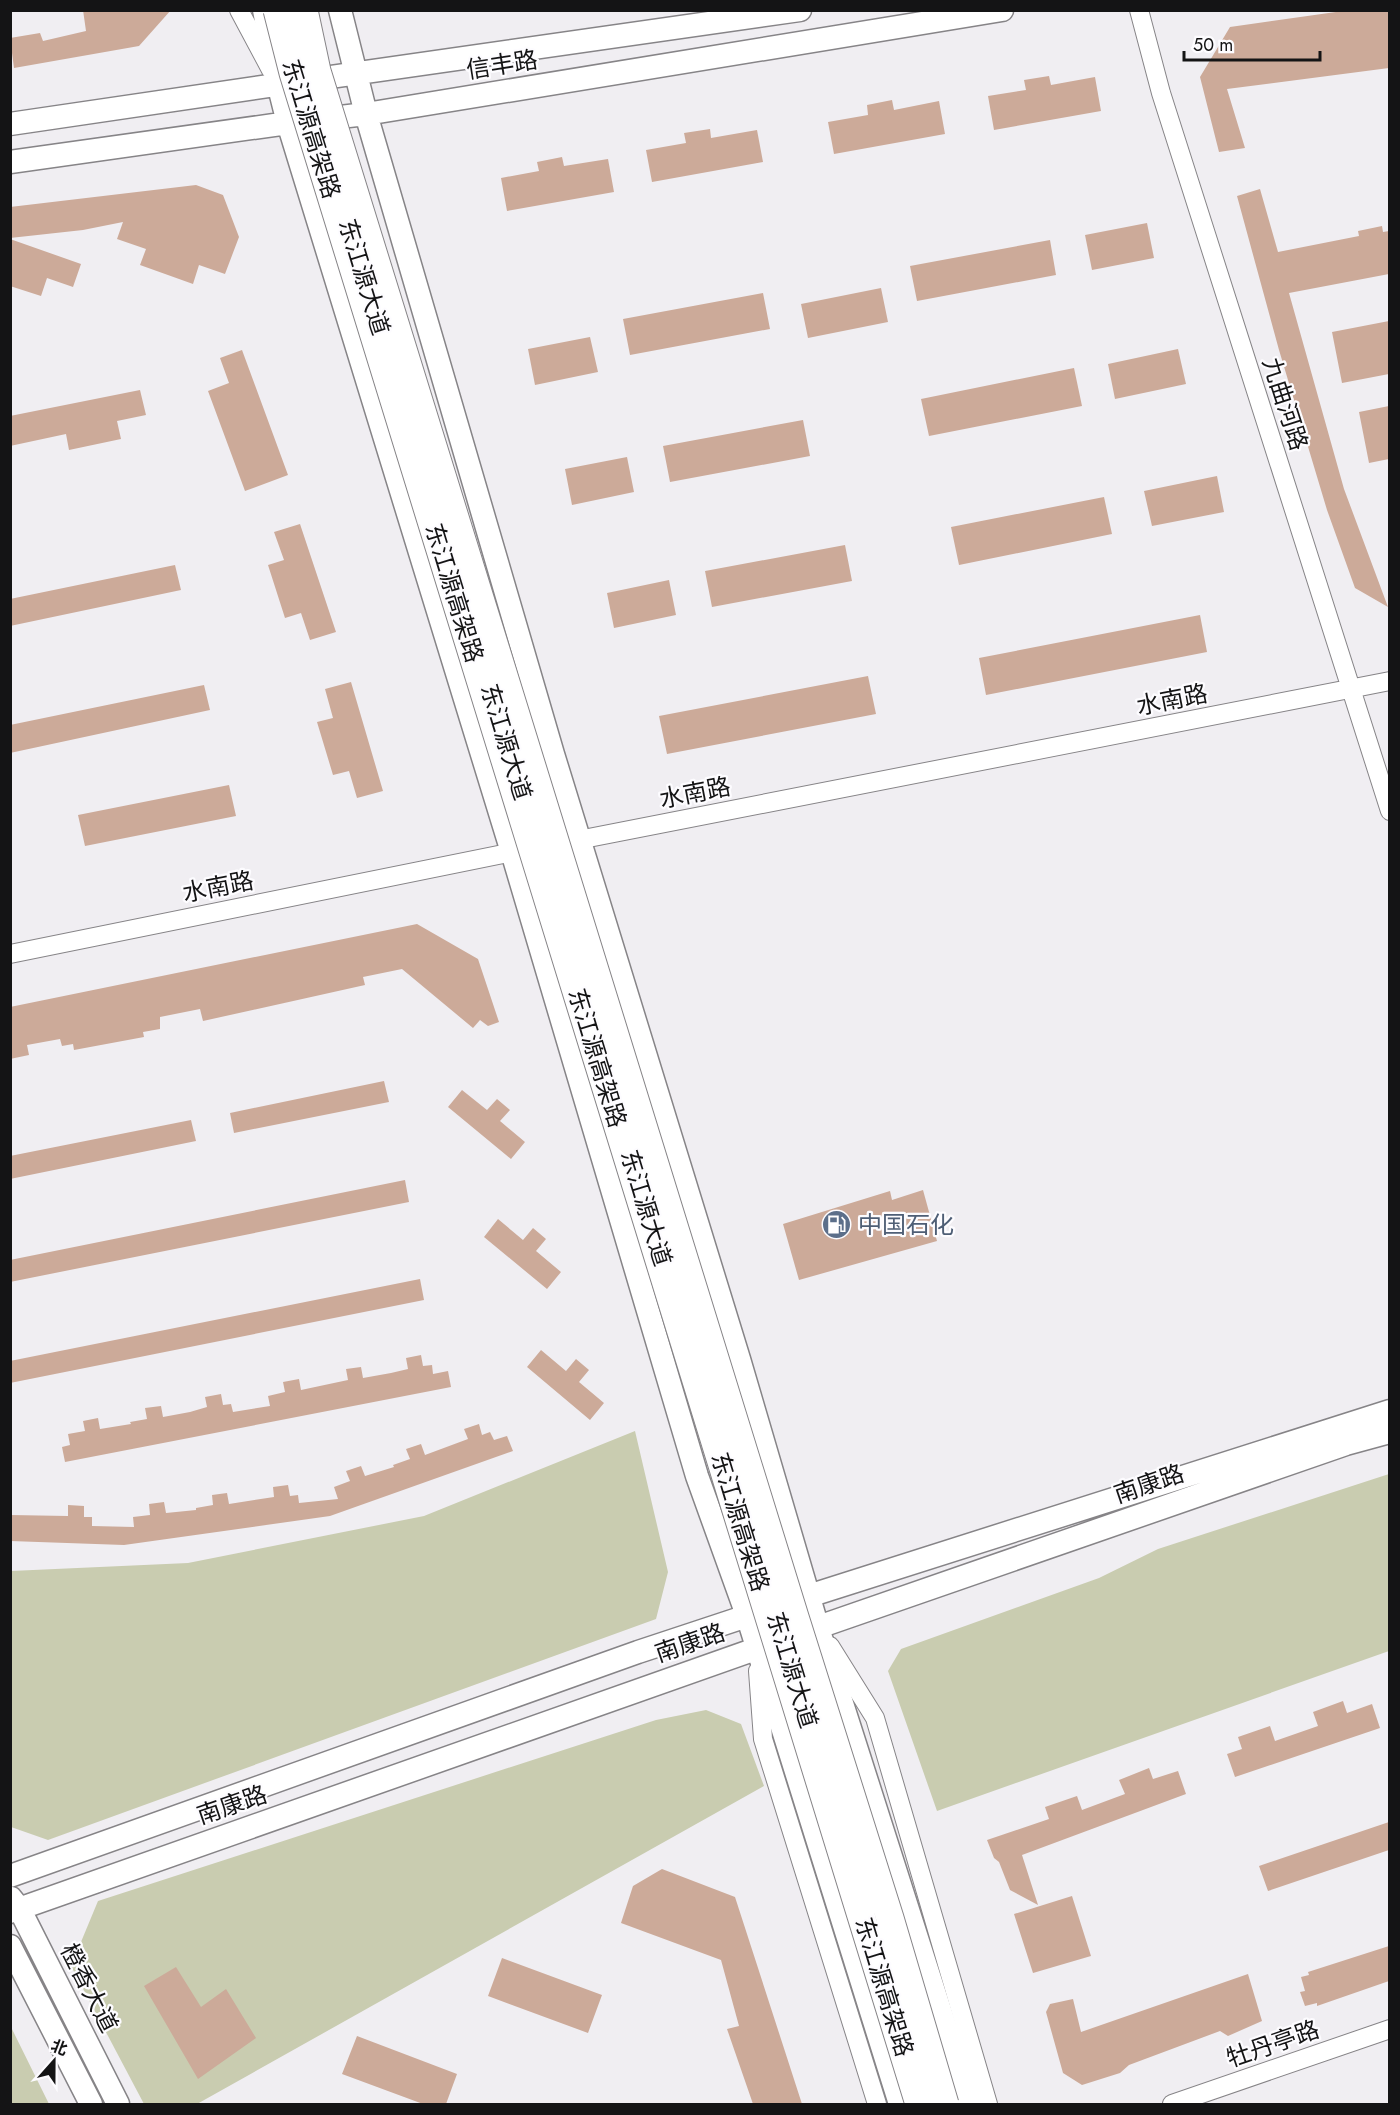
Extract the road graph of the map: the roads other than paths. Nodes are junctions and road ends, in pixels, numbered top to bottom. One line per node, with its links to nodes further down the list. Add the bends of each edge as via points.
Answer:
1 (239, 10): 10 (street)
2 (264, 10): 10 (main road, 东江源大道)
3 (277, 10): 35 (highway, 东江源高架路, bridge)
4 (304, 10): 36 (highway, 东江源高架路, bridge, via 317,71)
5 (339, 10): 9 (main road, 东江源大道)
6 (800, 10): 9 (main road, 信丰路)
7 (1002, 10): 11 (main road, 信丰路)
8 (1139, 10): 16 (street, 九曲河路, via 1165,104)
9 (356, 75): 10 (main road, 信丰路); 11 (main road, 东江源大道)
10 (278, 83): 12 (main road, 东江源大道); 13 (main road, 信丰路)
11 (366, 114): 12 (main road, 信丰路); 18 (main road, 东江源大道)
12 (288, 123): 14 (main road, 信丰路); 19 (main road, 东江源大道)
13 (10, 124)
14 (10, 162)
15 (1389, 681): 16 (street, 水南路)
16 (1350, 689): 17 (street, 九曲河路); 18 (street, 水南路)
17 (1389, 811)
18 (579, 840): 19 (street, 水南路); 23 (main road, 东江源大道)
19 (512, 852): 20 (street, 水南路); 24 (main road, 东江源大道, via 698,1476)
20 (10, 954)
21 (1389, 1411): 23 (main road, 南康路)
22 (1389, 1431): 25 (main road, 南康路)
23 (809, 1596): 24 (main road, 南康路); 25 (main road, 东江源大道)
24 (747, 1615): 26 (main road, 东江源大道); 27 (main road, 南康路)
25 (818, 1628): 26 (main road, 南康路); 37 (main road, 东江源大道); 38 (street, via 875,1718)
26 (756, 1648): 28 (main road, 南康路); 33 (street, via 763,1739); 34 (main road, 东江源大道)
27 (10, 1876)
28 (13, 1906): 32 (main road, 橙香大道)
29 (10, 1946): 31 (main road)
30 (1389, 2029): 39 (street, 牡丹亭路)
31 (91, 2104)
32 (118, 2104)
33 (877, 2104)
34 (900, 2104)
35 (919, 2104)
36 (945, 2104)
37 (970, 2104)
38 (988, 2104)
39 (1172, 2104)

